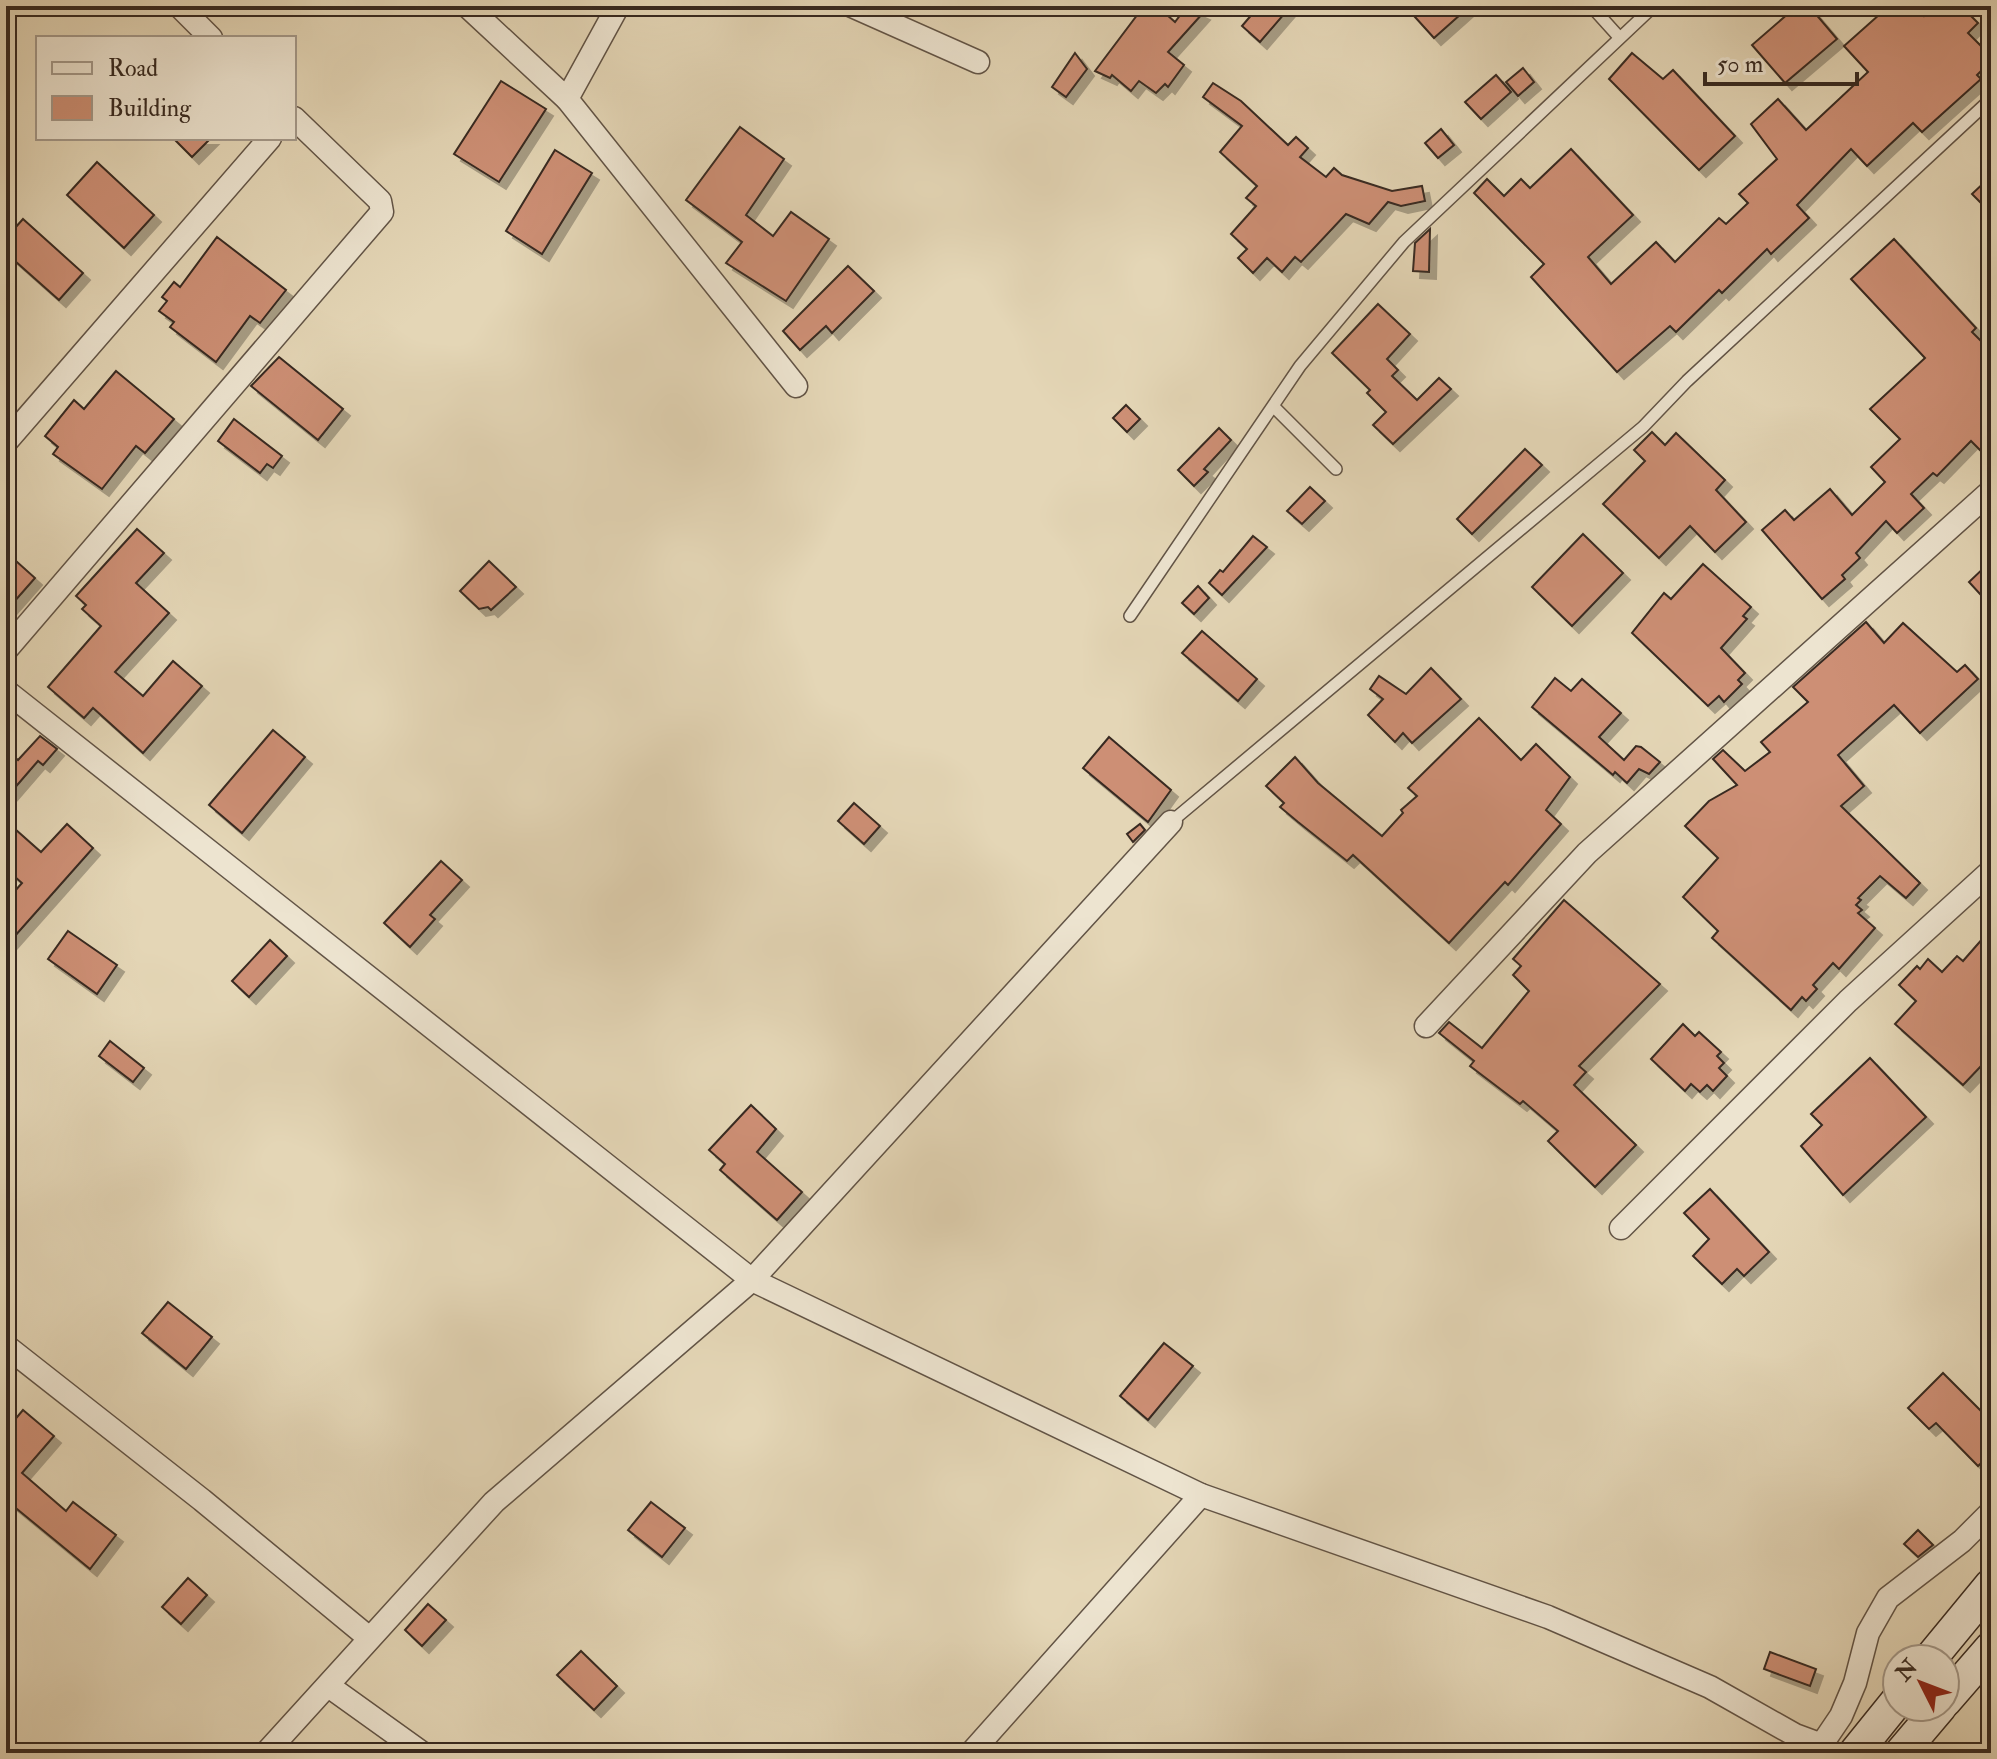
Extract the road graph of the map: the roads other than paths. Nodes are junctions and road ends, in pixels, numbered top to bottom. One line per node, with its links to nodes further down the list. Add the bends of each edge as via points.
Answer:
1 (179, 6): 7 (street)
2 (467, 6): 10 (street)
3 (618, 6): 10 (street)
4 (852, 6): 9 (street)
5 (1591, 6): 8 (lane)
6 (1654, 6): 8 (lane)
7 (209, 36)
8 (1619, 37): 15 (lane, via 1404,242 1300,366)
9 (978, 62)
10 (567, 99): 14 (street)
11 (1991, 99): 22 (lane, via 1643,427)
12 (296, 120): 20 (street, via 380,201 382,212)
13 (268, 140): 16 (street)
14 (796, 386)
15 (1274, 407): 17 (lane); 19 (lane)
16 (6, 442)
17 (1336, 469)
18 (1991, 491): 24 (street, via 1587,853)
19 (1130, 616)
20 (6, 650)
21 (6, 691): 26 (street)
22 (1171, 822): 26 (street)
23 (1991, 871): 25 (street, via 1848,1001)
24 (1426, 1026)
25 (1621, 1228)
26 (752, 1280): 28 (street); 31 (street, via 494,1502)
27 (6, 1346): 31 (street)
28 (1201, 1495): 38 (street, via 1548,1617 1710,1687); 41 (street)
29 (1991, 1512): 38 (street, via 1888,1598 1868,1633 1841,1716)
30 (1991, 1585): 32 (street)
31 (368, 1637): 35 (street)
32 (1943, 1643)
33 (1991, 1648): 34 (street)
34 (1961, 1683)
35 (330, 1687): 39 (street); 40 (street)
36 (1881, 1721): 42 (street)
37 (1926, 1723): 43 (street)
38 (1819, 1749)
39 (266, 1753)
40 (422, 1753)
41 (971, 1753)
42 (1855, 1753)
43 (1901, 1753)

